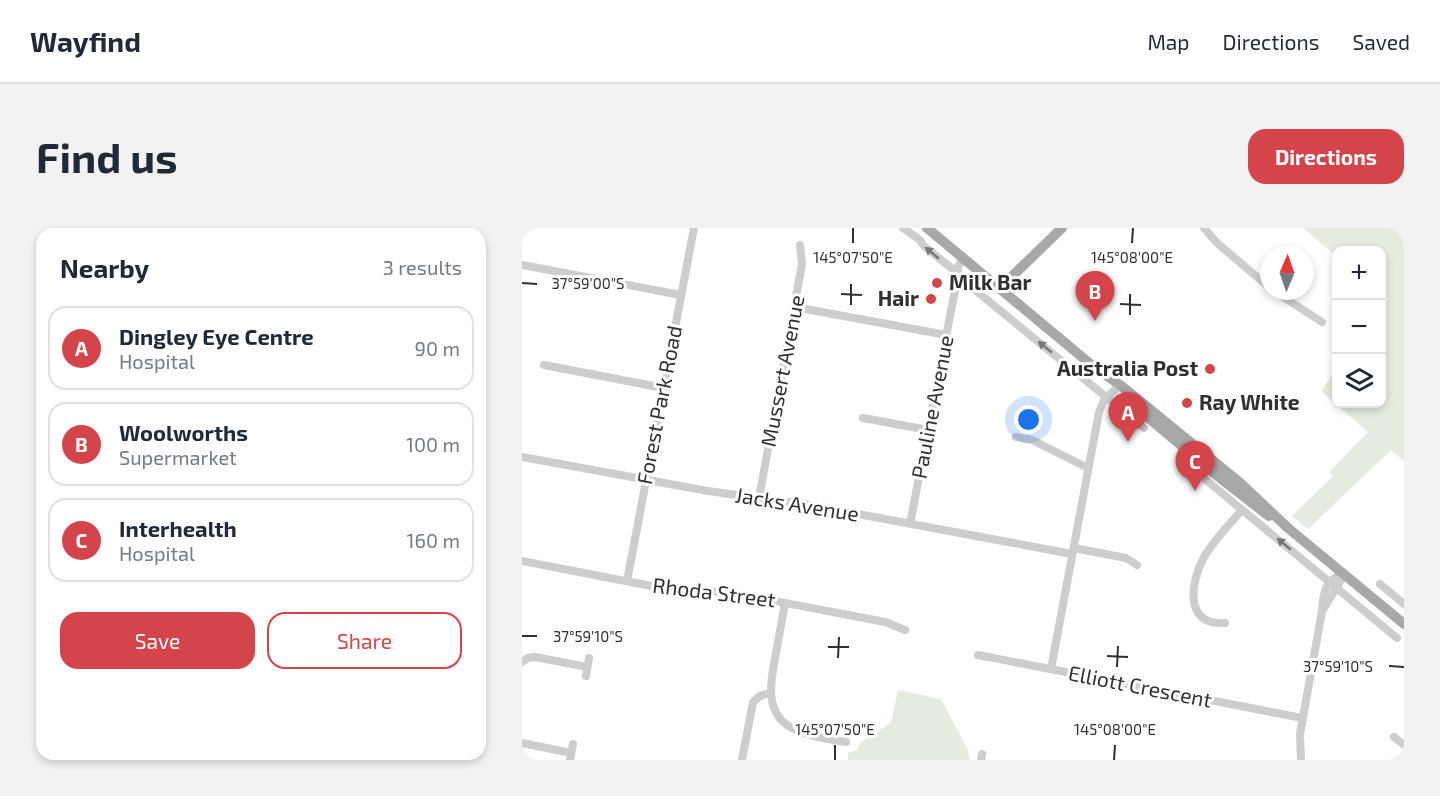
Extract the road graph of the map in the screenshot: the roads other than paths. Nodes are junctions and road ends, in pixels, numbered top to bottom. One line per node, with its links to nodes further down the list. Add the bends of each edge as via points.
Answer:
1 (694, 228): 13 (street, Forest Park Road)
2 (903, 228): 10 (street, one-way to 2)
3 (927, 228): 7 (main road)
4 (1062, 228): 12 (main road)
5 (1204, 228): 11 (street)
6 (800, 245): 15 (street, Mussert Avenue, via 802,264)
7 (963, 258): 9 (main road); 10 (street, Pauline Avenue)
8 (522, 265): 13 (street)
9 (973, 266): 10 (street, Pauline Avenue); 12 (main road)
10 (959, 277): 17 (street, Pauline Avenue); 21 (street, one-way to 10)
11 (1260, 279)
12 (1000, 288): 19 (main road)
13 (681, 295): 20 (street, Forest Park Road)
14 (1288, 300): 16 (street)
15 (795, 307): 17 (street); 30 (street, Mussert Avenue)
16 (1322, 322)
17 (946, 335): 24 (street, Pauline Avenue)
18 (544, 365): 20 (street)
19 (1118, 387): 21 (street); 26 (main road); 33 (main road, via 1239,482)
20 (664, 388): 29 (street, Forest Park Road)
21 (1107, 397): 23 (street); 28 (street, via 1101,404)
22 (863, 418): 24 (street)
23 (1144, 428)
24 (928, 430): 32 (street, Pauline Avenue)
25 (1016, 437): 28 (street, via 1032,440)
26 (1182, 447): 31 (street, via 1188,464); 33 (main road)
27 (522, 457): 29 (street, Jacks Avenue)
28 (1088, 468): 34 (street)
29 (646, 480): 30 (street, Jacks Avenue); 38 (street, Forest Park Road)
30 (759, 498): 32 (street, Jacks Avenue)
31 (1242, 510): 39 (street, one-way to 31); 45 (street, via 1205,557 1195,590 1200,617)
32 (910, 524): 34 (street, Jacks Avenue)
33 (1288, 528): 37 (main road)
34 (1073, 551): 36 (street, Jacks Avenue, via 1126,558); 51 (street)
35 (522, 561): 38 (street, Rhoda Street)
36 (1137, 565)
37 (1343, 573): 39 (street, via 1334,576); 44 (main road)
38 (627, 581): 42 (street, Rhoda Street, via 677,591 728,592)
39 (1332, 584): 48 (street); 54 (street, via 1324,593)
40 (1380, 584): 41 (street)
41 (1392, 594): 43 (street); 44 (street)
42 (785, 603): 47 (street, Rhoda Street, via 885,622); 53 (street)
43 (1404, 604)
44 (1382, 606): 46 (main road)
45 (1225, 623)
46 (1404, 624)
47 (905, 630)
48 (1397, 638)
49 (978, 655): 51 (street, Elliott Crescent)
50 (522, 662): 52 (street, via 535,657 588,662)
51 (1051, 669): 54 (street, Elliott Crescent)
52 (586, 676)
53 (770, 693): 56 (street, via 779,717 790,727 808,735); 60 (street, via 753,702)
54 (1302, 718): 61 (street)
55 (1394, 737): 58 (street)
56 (846, 742)
57 (522, 743): 59 (street)
58 (1404, 745)
59 (571, 752)
60 (742, 760)
61 (1301, 760)

